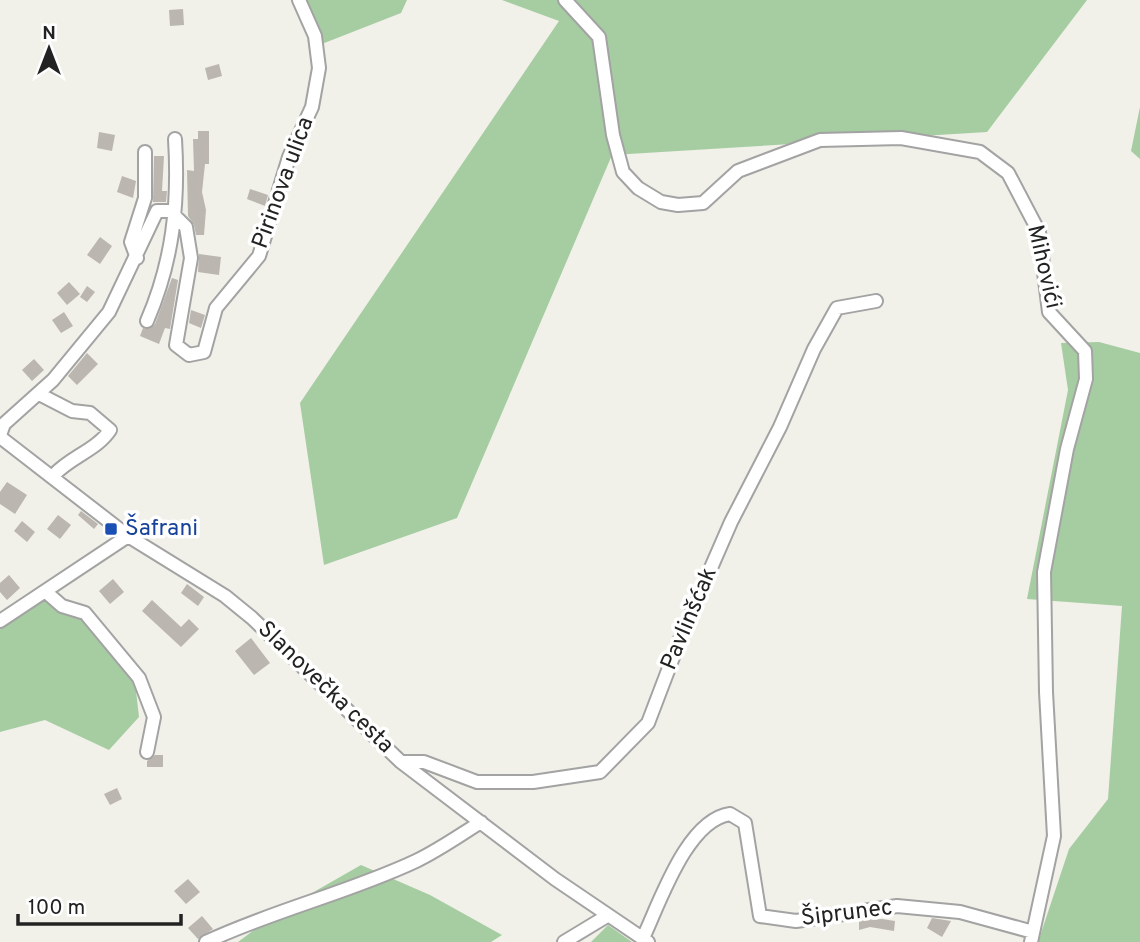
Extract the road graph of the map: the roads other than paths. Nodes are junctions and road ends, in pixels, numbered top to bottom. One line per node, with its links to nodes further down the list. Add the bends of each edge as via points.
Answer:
1 (299, 0): 5 (street, Pirinova ulica, via 315,36 319,68 312,107 289,157 259,256 216,308 204,352 189,355 176,345 191,258 186,226)
2 (565, 0): 19 (street, Mihovići, via 598,37 623,172 661,202 703,203 738,171 820,140 901,138 980,152 1008,173 1039,232 1049,313 1084,351 1086,379 1067,449 1044,572 1054,836)
3 (175, 139): 5 (street, via 179,191)
4 (145, 152): 6 (street, via 145,198 131,242)
5 (175, 216): 6 (street, via 170,211 156,211); 8 (street, via 161,289)
6 (137, 258): 9 (street, via 109,312)
7 (876, 301): 16 (street, Pavlinšćak, via 837,309 732,523 648,723 600,772 533,782 477,782 424,762)
8 (148, 321)
9 (38, 394): 10 (street, via 4,424); 11 (street, via 72,411 90,413 110,430 102,442 65,463)
10 (0, 436): 11 (street, Slanovečka cesta)
11 (54, 475): 12 (street, Slanovečka cesta)
12 (128, 536): 13 (street); 16 (street, Slanovečka cesta, via 252,618)
13 (46, 592): 14 (street); 15 (street, via 62,606 85,613 139,678 154,717)
14 (0, 621)
15 (147, 752)
16 (401, 762): 17 (street, Slanovečka cesta)
17 (481, 822): 18 (street, Slanovečka cesta); 21 (street, via 418,860 326,897 252,920)
18 (607, 916): 20 (street, Slanovečka cesta); 22 (street)
19 (1032, 937): 20 (street, Šiprunec, via 960,912 897,906 796,921 761,916 745,823 730,814 713,819 689,845)
20 (646, 940)
21 (206, 942)
22 (564, 942)

